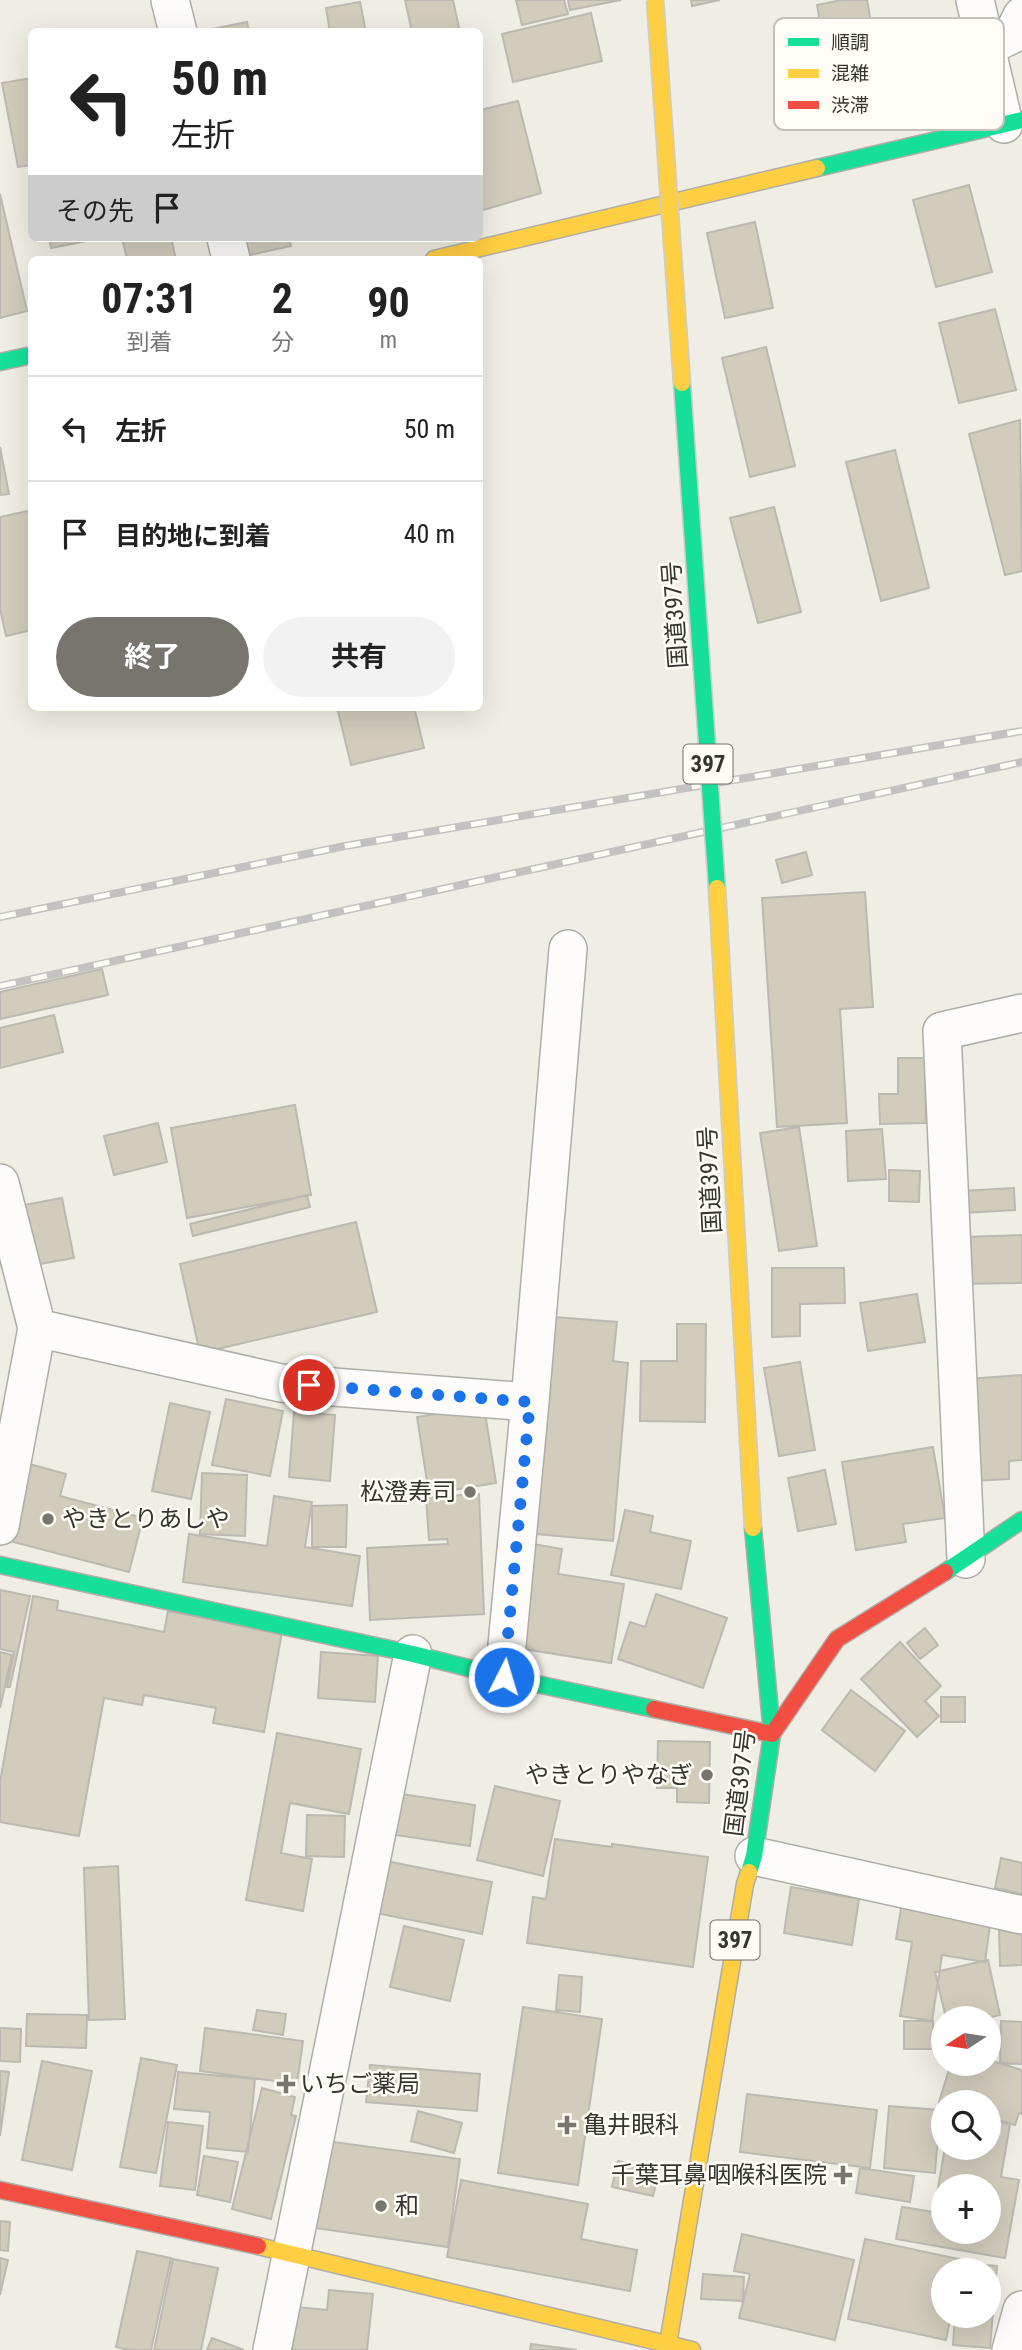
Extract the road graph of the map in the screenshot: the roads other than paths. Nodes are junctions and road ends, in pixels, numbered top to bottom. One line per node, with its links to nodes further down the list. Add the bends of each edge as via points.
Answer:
1 (170, 0): 6 (street)
2 (655, 0): 25 (main road, 国道397号 / 397, bridge, via 715,866 753,1528)
3 (975, 0): 5 (street)
4 (1022, 16): 7 (street, via 1013,34)
5 (979, 18)
6 (176, 28)
7 (1004, 38)
8 (1004, 97): 9 (street)
9 (1013, 122)
10 (979, 130): 11 (main road)
11 (447, 256)
12 (28, 356): 13 (main road)
13 (0, 362)
14 (568, 948): 18 (street)
15 (1022, 1013): 21 (street, via 943,1031)
16 (0, 1183): 17 (street)
17 (37, 1328): 18 (street, via 281,1383); 20 (street)
18 (530, 1402): 24 (street)
19 (1022, 1520): 21 (main road)
20 (0, 1526)
21 (966, 1559): 25 (main road, via 837,1639)
22 (0, 1565): 23 (main road)
23 (413, 1654): 24 (main road); 29 (street)
24 (504, 1677): 25 (main road)
25 (772, 1734): 26 (main road, 国道397号 / 397)
26 (754, 1856): 27 (street); 31 (main road, 国道397号 / 397, via 745,1884)
27 (1022, 1915)
28 (0, 2190): 29 (main road)
29 (292, 2253): 31 (main road); 32 (street)
30 (1022, 2310): 34 (street)
31 (667, 2347): 33 (main road)
32 (272, 2350)
33 (692, 2350)
34 (1011, 2350)

